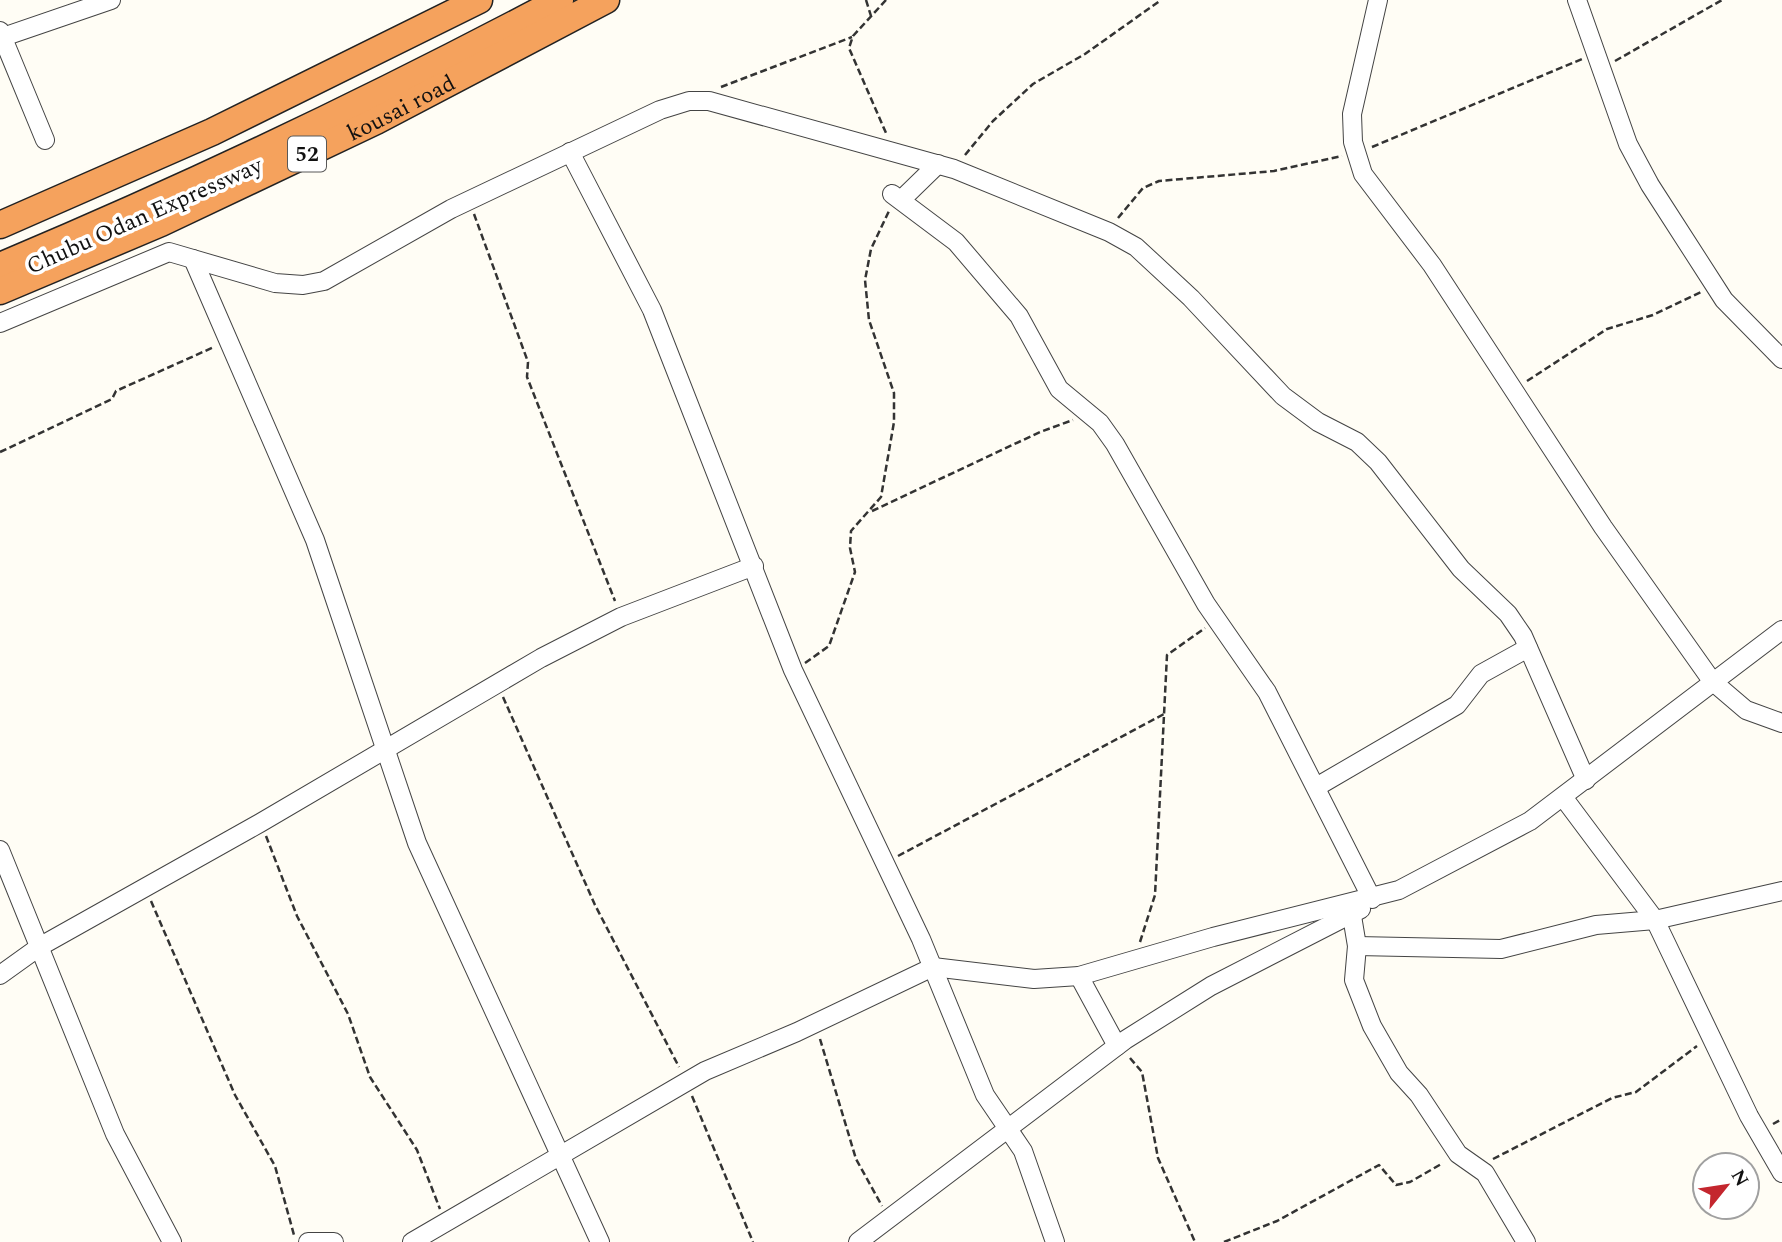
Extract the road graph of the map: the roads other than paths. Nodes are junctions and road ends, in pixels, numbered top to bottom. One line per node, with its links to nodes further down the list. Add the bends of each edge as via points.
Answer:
1 (111, 0): 8 (street)
2 (479, 0): 12 (highway, via 212,132)
3 (560, 0): 14 (highway, Chubu Odan Expressway, via 264,150)
4 (587, 0): 15 (highway, Chubu Odan Expressway, via 270,160)
5 (606, 0): 16 (highway, kousai road / 52, via 376,121 161,223)
6 (1378, 0): 22 (street, via 1352,114 1353,142 1363,174 1432,265 1603,527)
7 (1577, 0): 18 (street, via 1634,154 1714,286)
8 (1, 36): 9 (street)
9 (45, 140)
10 (570, 152): 11 (street, via 660,110 709,100); 13 (street, via 469,200 324,281 275,283); 19 (street, via 652,310)
11 (946, 166): 21 (street, via 1136,247 1283,396 1318,422 1357,442 1378,462 1461,569 1508,614); 26 (street, via 896,197 956,242 1019,316 1059,389 1100,423 1216,620 1267,692)
12 (0, 225)
13 (193, 259): 17 (street, via 169,252); 24 (street, via 315,540)
14 (0, 266)
15 (0, 279)
16 (0, 291)
17 (0, 323)
18 (1782, 359)
19 (754, 566): 24 (street, via 621,617 541,658); 36 (street, via 793,670)
20 (1782, 630): 22 (street)
21 (1528, 649): 25 (street); 26 (street, via 1481,674 1457,705)
22 (1712, 681): 23 (street, via 1746,710); 25 (street)
23 (1782, 723)
24 (385, 751): 35 (street); 41 (street, via 417,843)
25 (1586, 780): 27 (street)
26 (1318, 786): 31 (street)
27 (1563, 797): 29 (street, via 1530,821); 33 (street)
28 (0, 850): 35 (street)
29 (1399, 890): 31 (street); 32 (street)
30 (1782, 891): 33 (street)
31 (1372, 899): 32 (street)
32 (1350, 909): 34 (street); 38 (street, via 1134,958); 39 (street, via 1211,986)
33 (1655, 920): 34 (street, via 1596,925 1501,949); 42 (street, via 1749,1116)
34 (1357, 946): 50 (street, via 1354,980 1372,1026 1399,1073 1458,1154 1480,1170)
35 (39, 947): 37 (street); 43 (street, via 115,1135)
36 (933, 967): 38 (street, via 1034,979); 40 (street, via 985,1095); 41 (street, via 686,1082)
37 (0, 975)
38 (1079, 976): 39 (street)
39 (1118, 1046): 40 (street)
40 (1007, 1127): 48 (street); 49 (street, via 1023,1151)
41 (559, 1154): 46 (street); 47 (street)
42 (1782, 1173)
43 (172, 1242)
44 (308, 1242): 45 (street)
45 (334, 1242)
46 (412, 1242)
47 (600, 1242)
48 (858, 1242)
49 (1055, 1242)
50 (1526, 1242)

